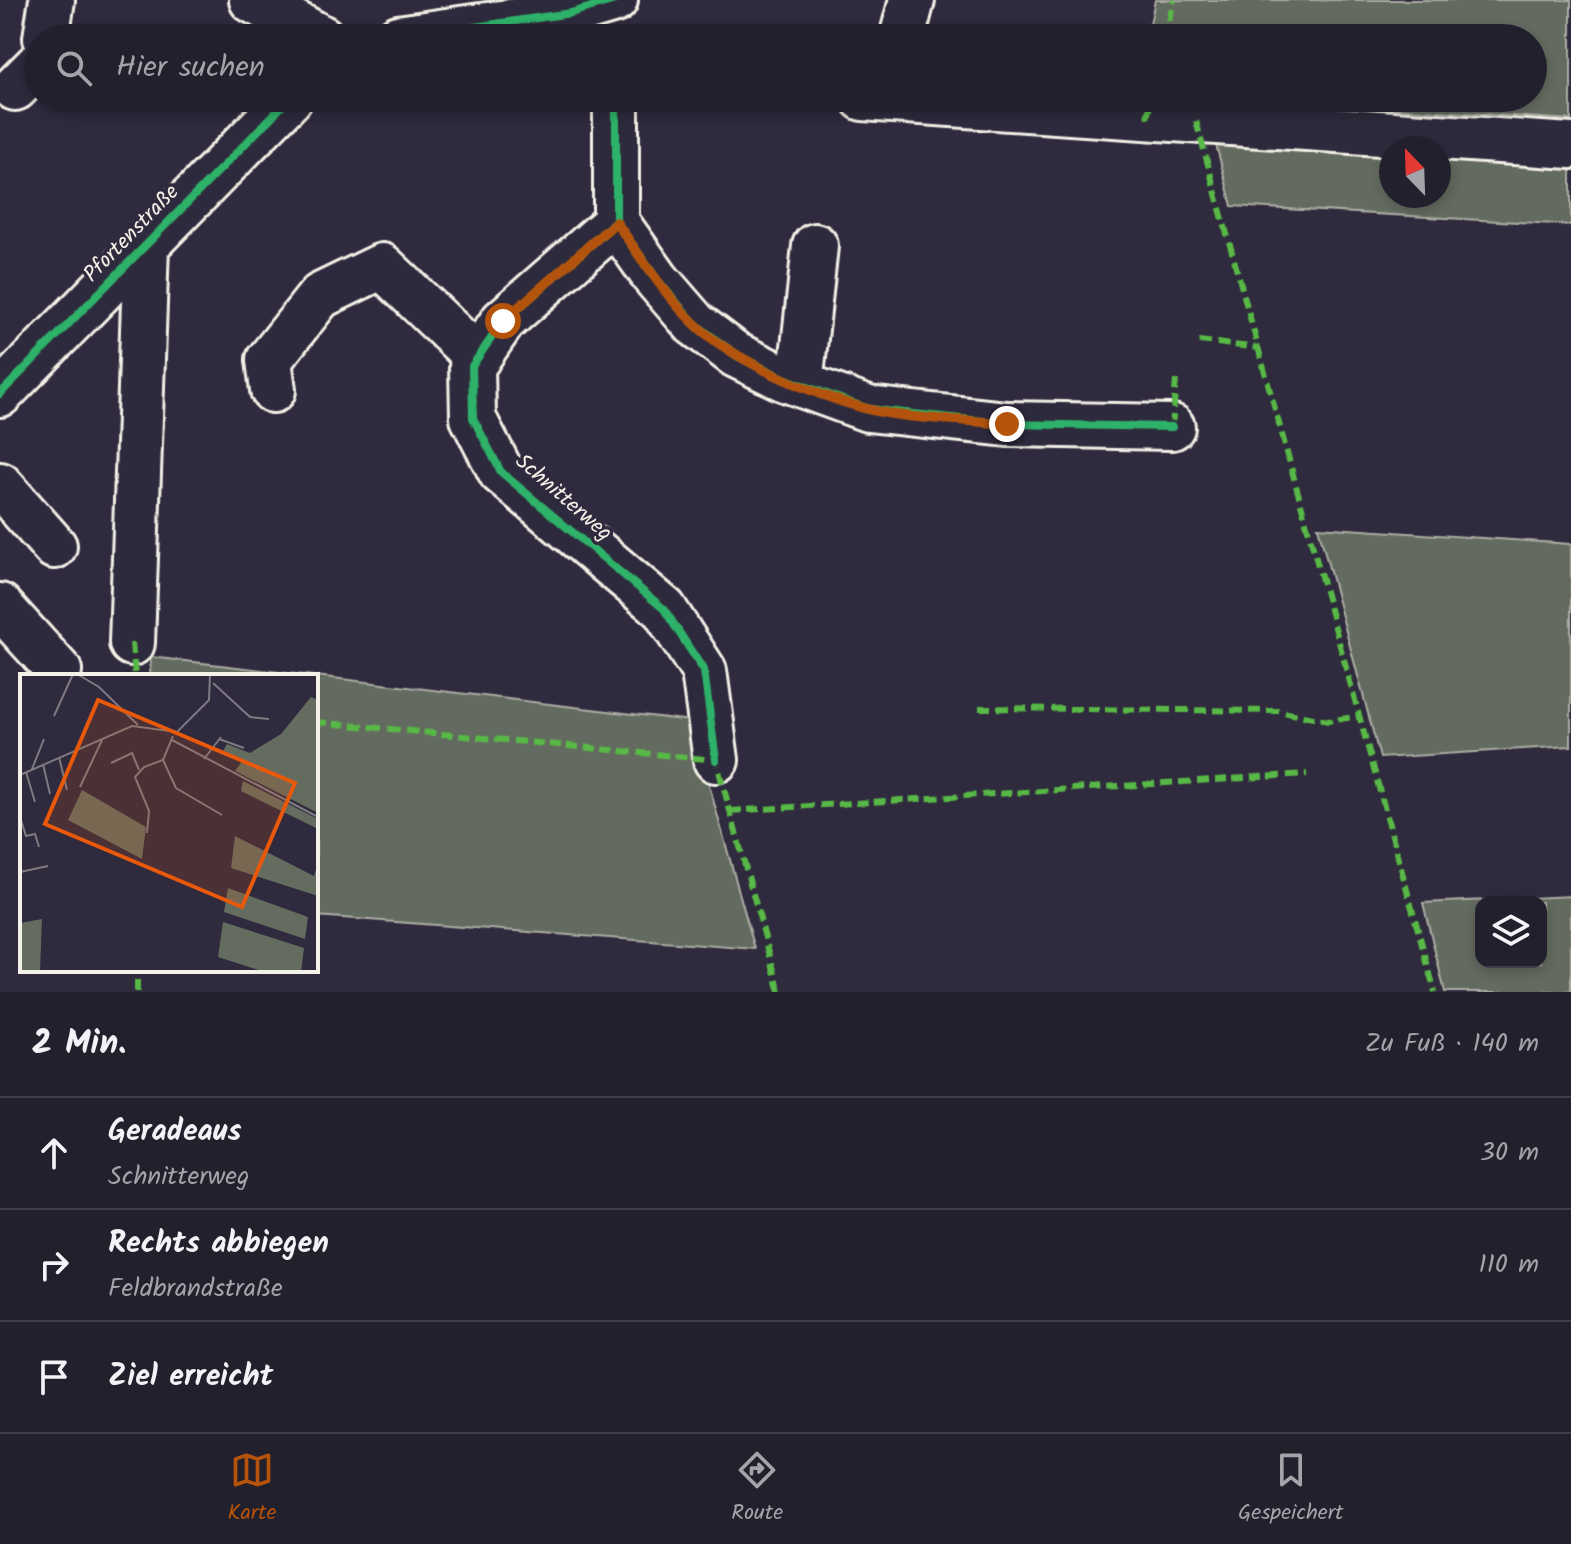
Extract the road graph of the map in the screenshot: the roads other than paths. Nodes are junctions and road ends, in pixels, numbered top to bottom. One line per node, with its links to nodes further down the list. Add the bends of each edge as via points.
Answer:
1 (52, 0): 5 (street)
2 (252, 0): 6 (street)
3 (912, 0): 8 (street)
4 (610, 14): 7 (street, via 571,13)
5 (48, 24)
6 (296, 24)
7 (495, 24)
8 (906, 24)
9 (276, 112): 14 (street, Pfortenstraße)
10 (616, 112): 13 (street)
11 (1066, 112): 12 (street)
12 (1571, 146)
13 (616, 222): 16 (street, Schnitterweg, via 503,321); 17 (street, via 695,324 736,355)
14 (146, 246): 19 (street, Pfortenstraße); 24 (street, Pfortenstraße)
15 (815, 246): 17 (street)
16 (478, 358): 18 (street, via 382,266 320,296 269,360); 26 (street, Schnitterweg, via 472,366 473,418 501,472 664,609 704,671)
17 (800, 384): 20 (street, via 868,409 1007,424)
18 (273, 390)
19 (0, 394)
20 (1172, 427)
21 (0, 485): 22 (street)
22 (54, 546)
23 (0, 606): 25 (street)
24 (132, 643)
25 (58, 674)
26 (716, 760)

